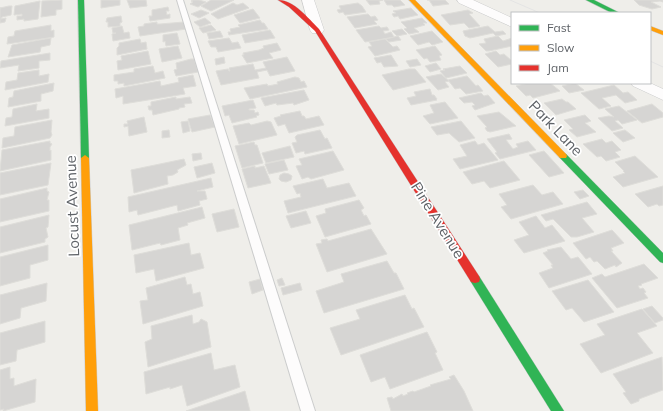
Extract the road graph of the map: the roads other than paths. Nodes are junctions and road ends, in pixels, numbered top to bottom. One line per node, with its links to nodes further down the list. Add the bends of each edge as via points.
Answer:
1 (81, 0): 16 (street, Locust Avenue)
2 (180, 0): 17 (lane)
3 (281, 0): 11 (street, Pine Avenue)
4 (308, 0): 11 (street, Pine Avenue)
5 (412, 0): 15 (street, Park Lane)
6 (462, 0): 9 (street)
7 (590, 0): 8 (street)
8 (614, 12)
9 (511, 23)
10 (651, 28): 12 (street)
11 (317, 30): 18 (street, Pine Avenue)
12 (663, 33)
13 (640, 84): 14 (street)
14 (663, 95)
15 (663, 259)
16 (92, 411)
17 (308, 411)
18 (558, 411)

